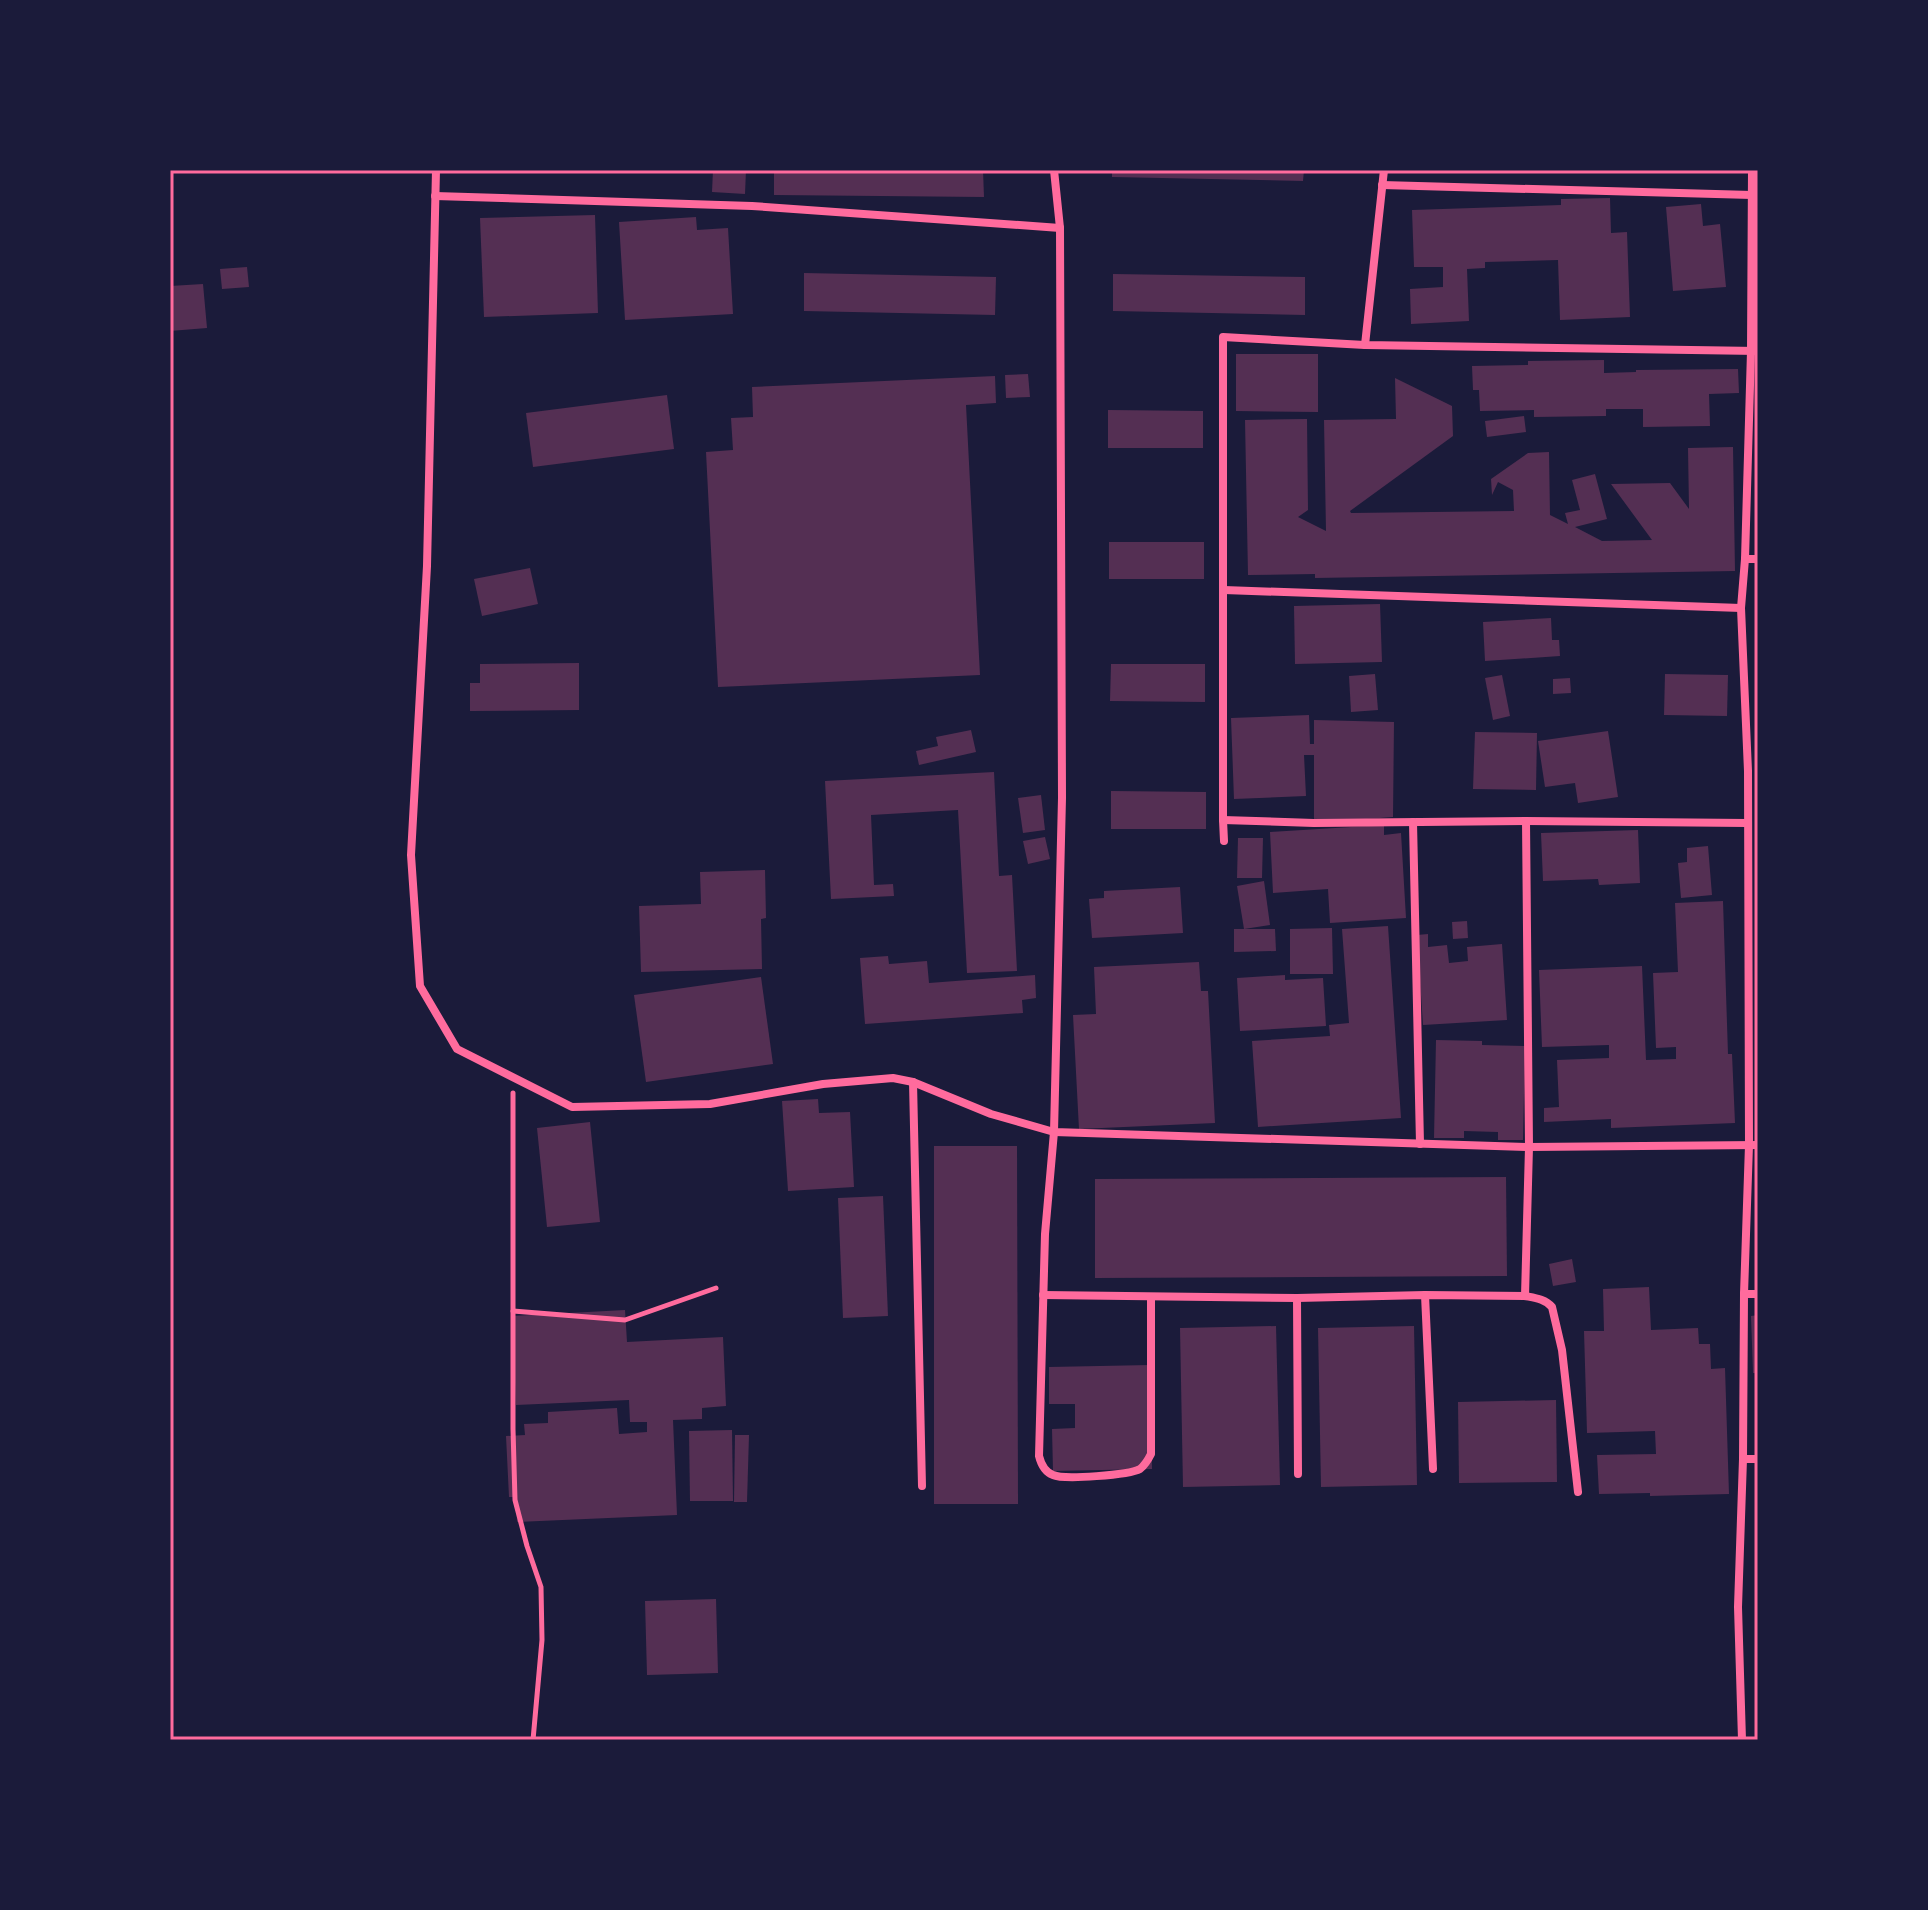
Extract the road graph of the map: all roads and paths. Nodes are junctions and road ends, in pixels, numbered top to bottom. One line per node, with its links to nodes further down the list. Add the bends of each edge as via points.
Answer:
1 (436, 170): 7 (street)
2 (1054, 170): 8 (street)
3 (1384, 170): 5 (street)
4 (1752, 170): 6 (street)
5 (1382, 185): 6 (street); 9 (street)
6 (1752, 195): 10 (street)
7 (435, 196): 8 (street, via 752,206); 22 (street, via 427,566 411,855 420,986 457,1049)
8 (1060, 228): 24 (street, via 1062,798)
9 (1365, 345): 10 (street); 13 (street, via 1223,337)
10 (1755, 351): 11 (street)
11 (1745, 559): 12 (street); 14 (street)
12 (1758, 559)
13 (1224, 590): 14 (street); 17 (street)
14 (1741, 608): 15 (street)
15 (1748, 771): 16 (street); 20 (street)
16 (1758, 771)
17 (1223, 820): 19 (street); 21 (street)
18 (1526, 821): 19 (street); 20 (street); 27 (street)
19 (1413, 822): 25 (street)
20 (1747, 823): 26 (street)
21 (1224, 841)
22 (513, 1077): 23 (street, via 572,1107 710,1104 823,1084 893,1078); 36 (path)
23 (913, 1082): 24 (street, via 991,1114); 41 (street)
24 (1054, 1132): 25 (street); 31 (street)
25 (1420, 1144): 27 (street)
26 (1753, 1145): 27 (street); 29 (street)
27 (1529, 1147): 33 (street)
28 (716, 1288): 36 (path, via 625,1320)
29 (1744, 1294): 30 (street); 37 (street)
30 (1758, 1294)
31 (1043, 1295): 34 (street); 34 (street, via 1039,1456 1051,1475 1064,1477 1126,1474 1147,1463)
32 (1425, 1295): 33 (street); 35 (street); 39 (street)
33 (1525, 1296): 42 (street, via 1549,1304 1556,1320)
34 (1151, 1298): 35 (street)
35 (1297, 1298): 40 (street)
36 (513, 1311): 43 (path, via 515,1500 541,1587)
37 (1743, 1459): 38 (street); 44 (street, via 1738,1607)
38 (1758, 1459)
39 (1433, 1469)
40 (1298, 1474)
41 (922, 1486)
42 (1578, 1492)
43 (533, 1740)
44 (1742, 1740)

